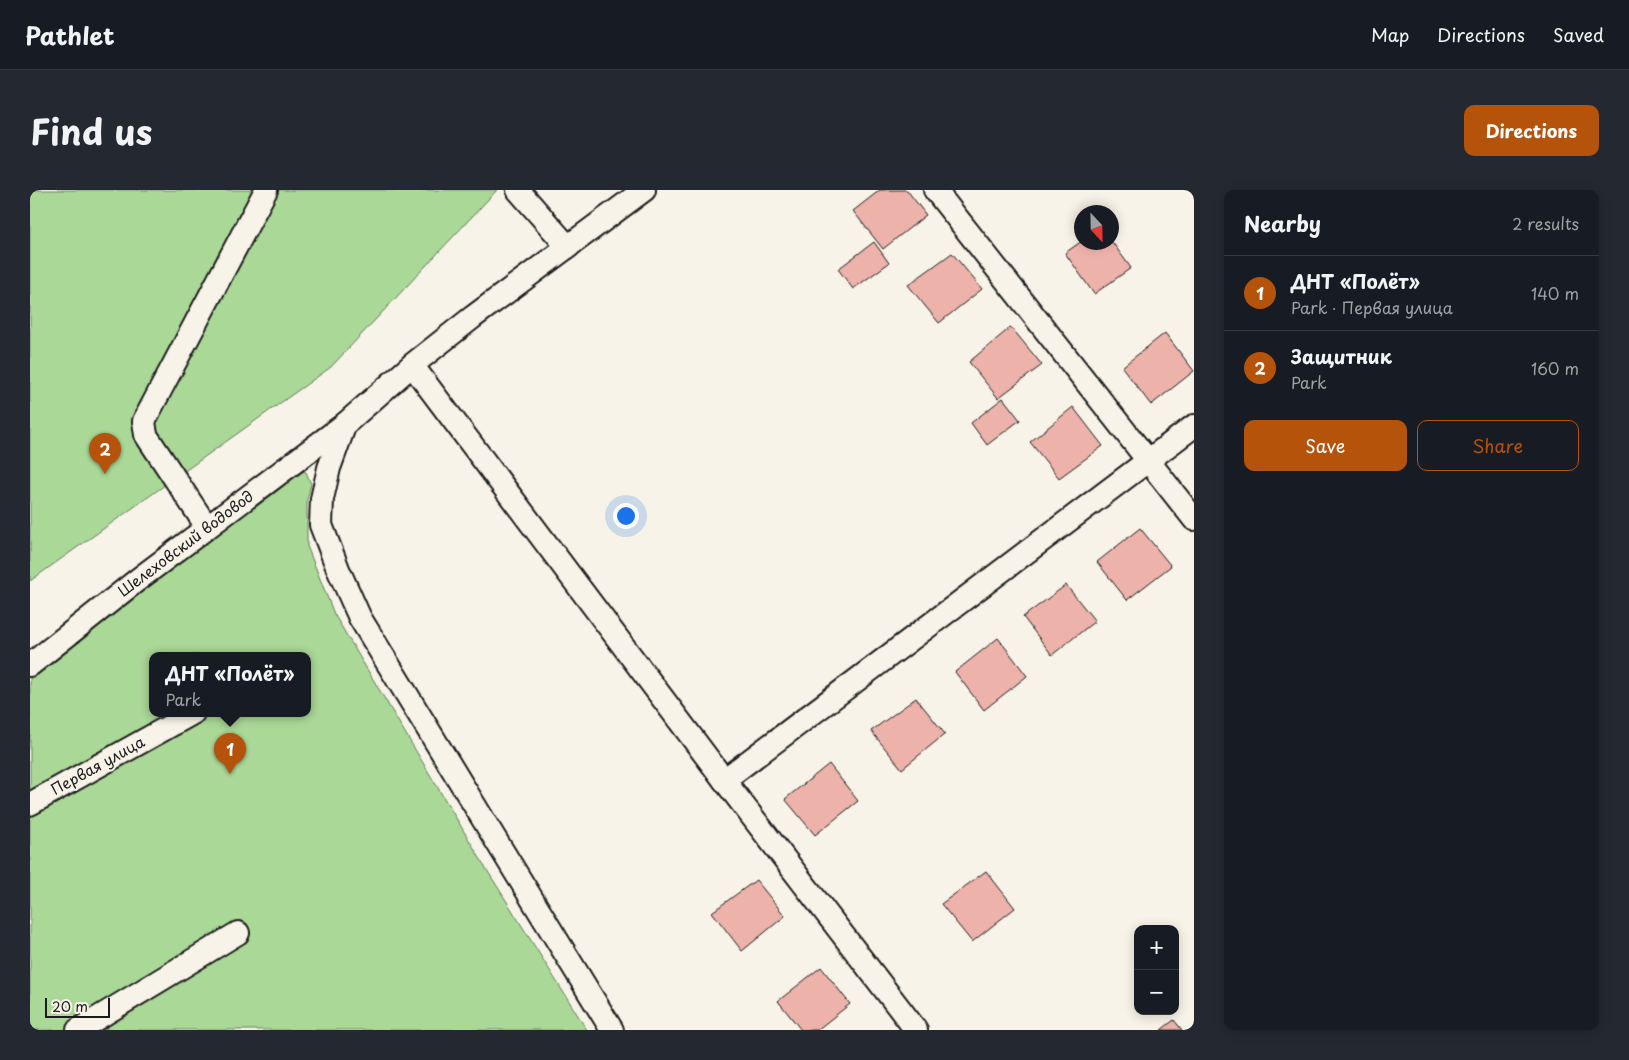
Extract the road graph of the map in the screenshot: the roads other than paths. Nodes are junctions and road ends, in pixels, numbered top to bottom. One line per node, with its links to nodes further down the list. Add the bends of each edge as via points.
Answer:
1 (266, 190): 11 (street, via 144,421 146,434)
2 (518, 190): 5 (street)
3 (644, 190): 5 (street, Шелеховский водовод)
4 (935, 190): 9 (street)
5 (568, 247): 6 (street, Шелеховский водовод)
6 (412, 365): 7 (street, Шелеховский водовод); 14 (street)
7 (344, 424): 11 (street, Шелеховский водовод); 18 (street, via 322,499 321,525 338,569 360,618)
8 (1194, 426): 9 (street)
9 (1149, 460): 10 (street); 14 (street)
10 (1194, 519)
11 (207, 528): 12 (street, Шелеховский водовод)
12 (30, 665)
13 (186, 717): 15 (street, Первая улица)
14 (724, 780): 19 (street)
15 (30, 804)
16 (238, 933): 17 (street)
17 (78, 1030)
18 (612, 1030)
19 (916, 1030)

